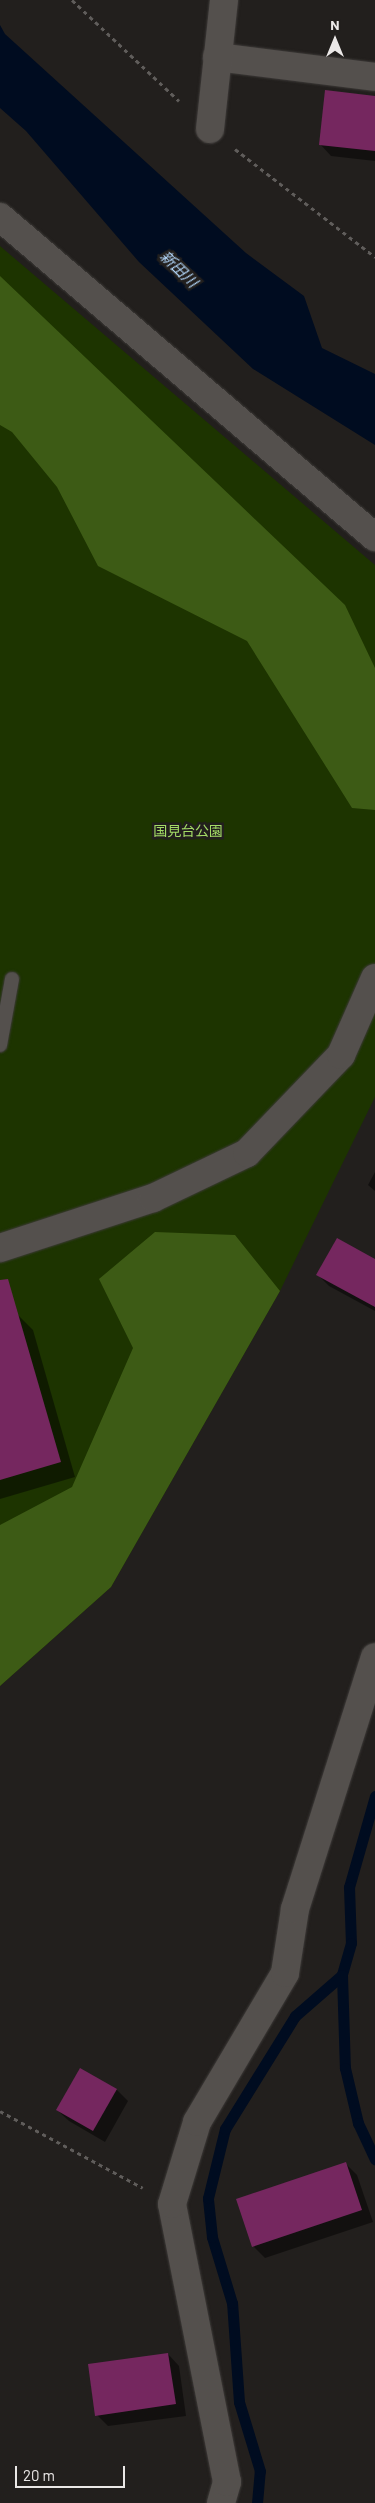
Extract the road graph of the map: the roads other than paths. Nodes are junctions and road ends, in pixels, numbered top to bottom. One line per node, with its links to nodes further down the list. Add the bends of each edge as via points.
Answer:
1 (224, 0): 2 (street)
2 (217, 57): 3 (street); 4 (street)
3 (375, 77)
4 (210, 130)
5 (0, 217): 6 (street)
6 (375, 537)
7 (375, 978): 10 (street, via 341,1054 246,1153 154,1198)
8 (12, 979): 9 (lane)
9 (0, 1045)
10 (0, 1248)
11 (373, 1671): 12 (street, via 295,1909 285,1974 197,2122 172,2204 227,2482)
12 (221, 2503)

